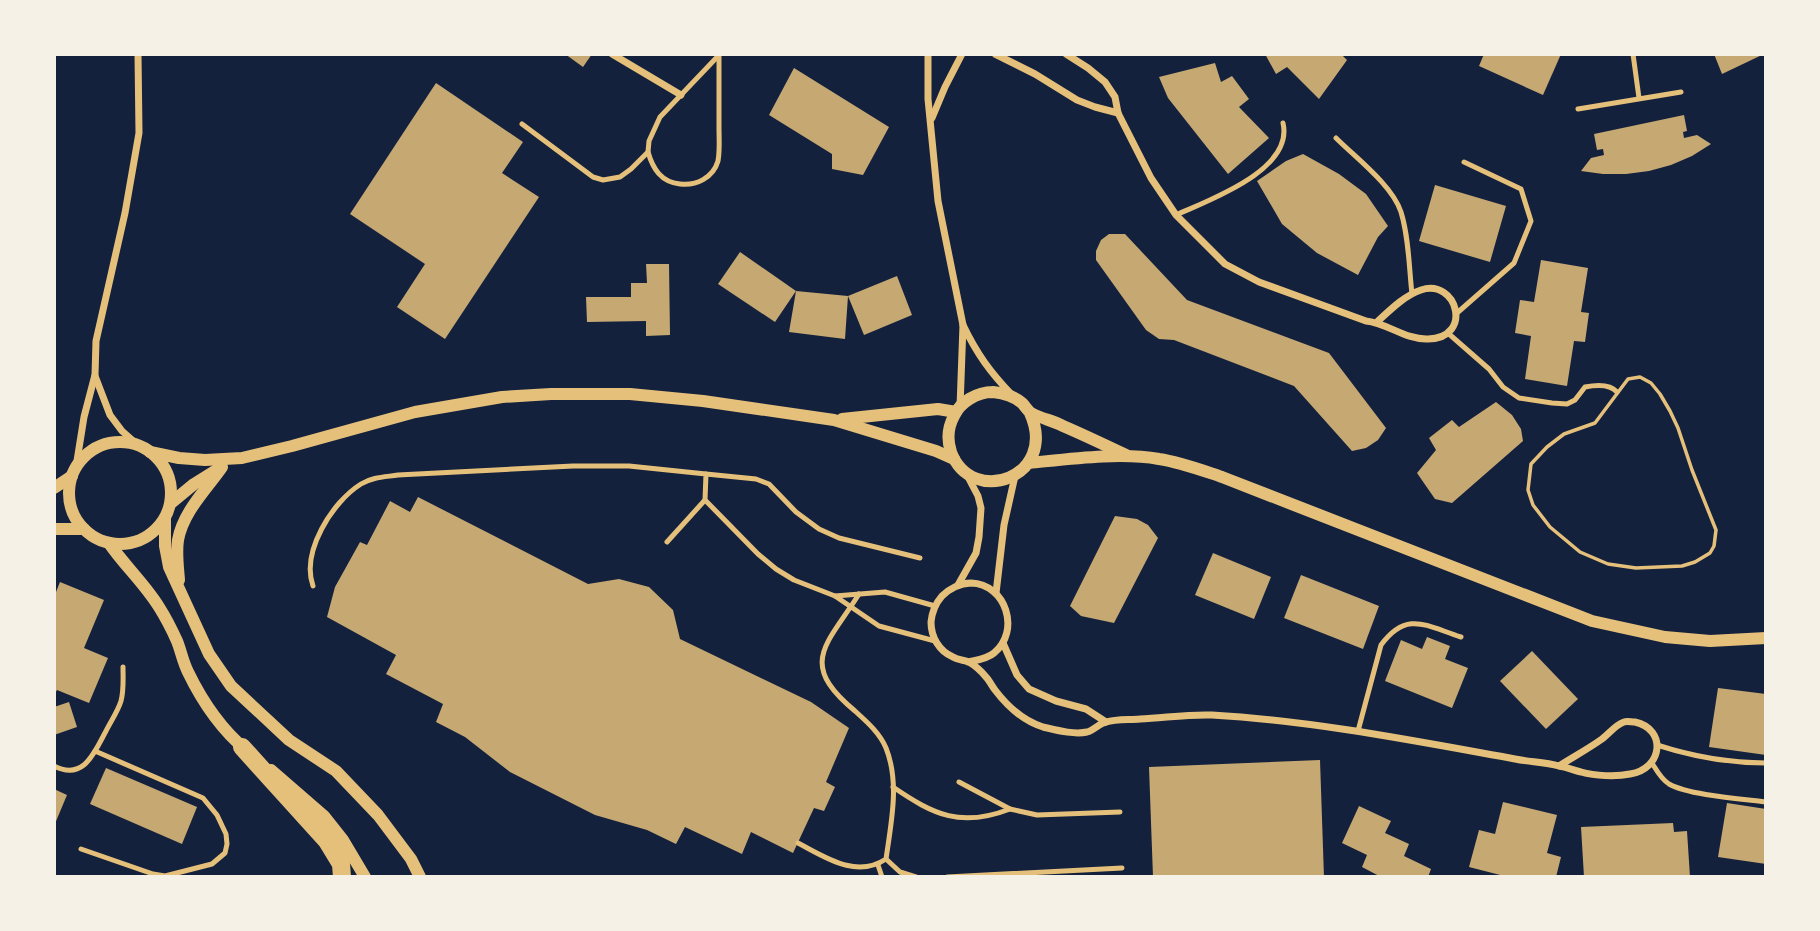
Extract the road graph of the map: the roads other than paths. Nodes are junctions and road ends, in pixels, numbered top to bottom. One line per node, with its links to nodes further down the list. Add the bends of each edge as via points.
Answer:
1 (138, 54): 26 (street, via 139,133 96,341)
2 (612, 54): 10 (street)
3 (928, 54): 14 (street)
4 (962, 54): 14 (street)
5 (995, 54): 13 (street, via 1077,100)
6 (1066, 54): 13 (street, via 1105,82)
7 (1633, 54): 11 (lane)
8 (719, 56): 10 (lane); 18 (lane, via 719,147 712,171 698,183 671,183 657,173)
9 (1681, 92): 11 (lane)
10 (681, 95): 18 (lane, via 660,117)
11 (1639, 98): 12 (lane)
12 (1578, 109)
13 (1118, 113): 20 (street)
14 (930, 122): 24 (street, via 938,201)
15 (1283, 123): 20 (lane, via 1281,146 1271,162 1238,186)
16 (522, 124): 18 (lane, via 603,180 620,177)
17 (1336, 138): 21 (lane, via 1398,205 1406,233)
18 (648, 152)
19 (1464, 162): 22 (lane, via 1521,189 1531,221 1514,262)
20 (1176, 215): 23 (street, via 1225,264 1242,274)
21 (1412, 295): 22 (street, via 1426,289 1443,292); 23 (street)
22 (1457, 313): 25 (street)
23 (1377, 322): 25 (street, via 1420,339)
24 (963, 325): 28 (street, via 986,367); 29 (street)
25 (1449, 334): 27 (lane, via 1519,398 1567,404 1585,387 1605,386)
26 (95, 375): 32 (street, via 110,415); 38 (street)
27 (1617, 392)
28 (1014, 398): 29 (street, via 979,394); 30 (street)
29 (958, 409): 31 (street); 35 (street, via 948,432)
30 (1030, 413): 33 (street); 36 (street, via 1037,438)
31 (834, 420): 34 (street, via 630,394 502,397 415,412); 35 (street)
32 (144, 449): 34 (street, via 179,458); 38 (street, via 118,442 98,446); 44 (street, via 168,476)
33 (1130, 456): 36 (street); 60 (street, via 1156,458 1222,477 1592,621 1665,637 1710,641)
34 (242, 458): 37 (street)
35 (954, 459): 39 (street)
36 (1029, 463): 41 (street)
37 (222, 467): 44 (street); 53 (street, via 183,523 178,539)
38 (74, 472): 42 (street); 46 (street, via 71,504)
39 (966, 472): 41 (street, via 990,481); 51 (street, via 981,508 979,537 976,553)
40 (706, 474): 43 (lane); 50 (lane, via 769,484 796,512 839,538); 52 (lane, via 573,466 377,478 361,484 344,500 319,533 309,568)
41 (1015, 476): 54 (street)
42 (54, 488)
43 (705, 500): 48 (lane); 56 (lane, via 776,569)
44 (171, 503): 45 (street)
45 (165, 519): 49 (street, via 135,542); 53 (street, via 169,567)
46 (84, 528): 47 (street); 49 (street)
47 (54, 529)
48 (667, 542)
49 (109, 543): 68 (street, via 159,608 205,704)
50 (920, 558)
51 (958, 585): 54 (street, via 971,583); 57 (street)
52 (313, 586)
53 (179, 591): 86 (street, via 209,654 231,686 289,740 336,771 378,816)
54 (996, 593): 62 (street, via 1009,617)
55 (859, 594): 56 (lane); 57 (lane, via 885,592); 58 (lane)
56 (835, 596): 58 (lane)
57 (935, 606): 61 (street, via 931,628)
58 (851, 607): 61 (lane, via 878,626); 75 (lane, via 825,648 822,670 832,689 886,747)
59 (1461, 637): 66 (lane, via 1410,623 1389,633 1381,645)
60 (1766, 638)
61 (935, 641): 63 (street, via 955,659)
62 (1003, 643): 63 (street, via 994,654); 65 (street, via 1029,689 1086,709)
63 (968, 662): 65 (street, via 1014,712 1040,726 1085,733)
64 (123, 667): 69 (lane, via 121,700)
65 (1106, 722): 66 (street, via 1209,715)
66 (1358, 731): 73 (street)
67 (1657, 745): 70 (street); 71 (lane, via 1712,760); 73 (street, via 1647,727 1625,722)
68 (242, 747): 84 (highway, via 327,841 341,864); 85 (street, via 324,816)
69 (95, 751): 72 (lane, via 75,770); 80 (lane, via 203,798 217,816 227,844 225,853 212,864 165,876)
70 (1652, 763): 73 (street, via 1643,770 1619,775 1584,773); 76 (lane, via 1664,780 1677,787)
71 (1766, 763)
72 (54, 765)
73 (1559, 765)
74 (959, 782): 77 (lane)
75 (893, 787): 77 (lane, via 920,805 969,819); 81 (lane)
76 (1766, 802)
77 (1010, 809): 78 (lane, via 1037,815)
78 (1120, 812)
79 (798, 843): 82 (lane, via 851,867)
80 (81, 849)
81 (886, 859): 82 (lane); 88 (lane, via 900,872)
82 (877, 865): 87 (lane)
83 (1122, 868): 89 (lane)
84 (342, 877)
85 (365, 877)
86 (420, 877)
87 (881, 877)
88 (916, 877)
89 (947, 877)

